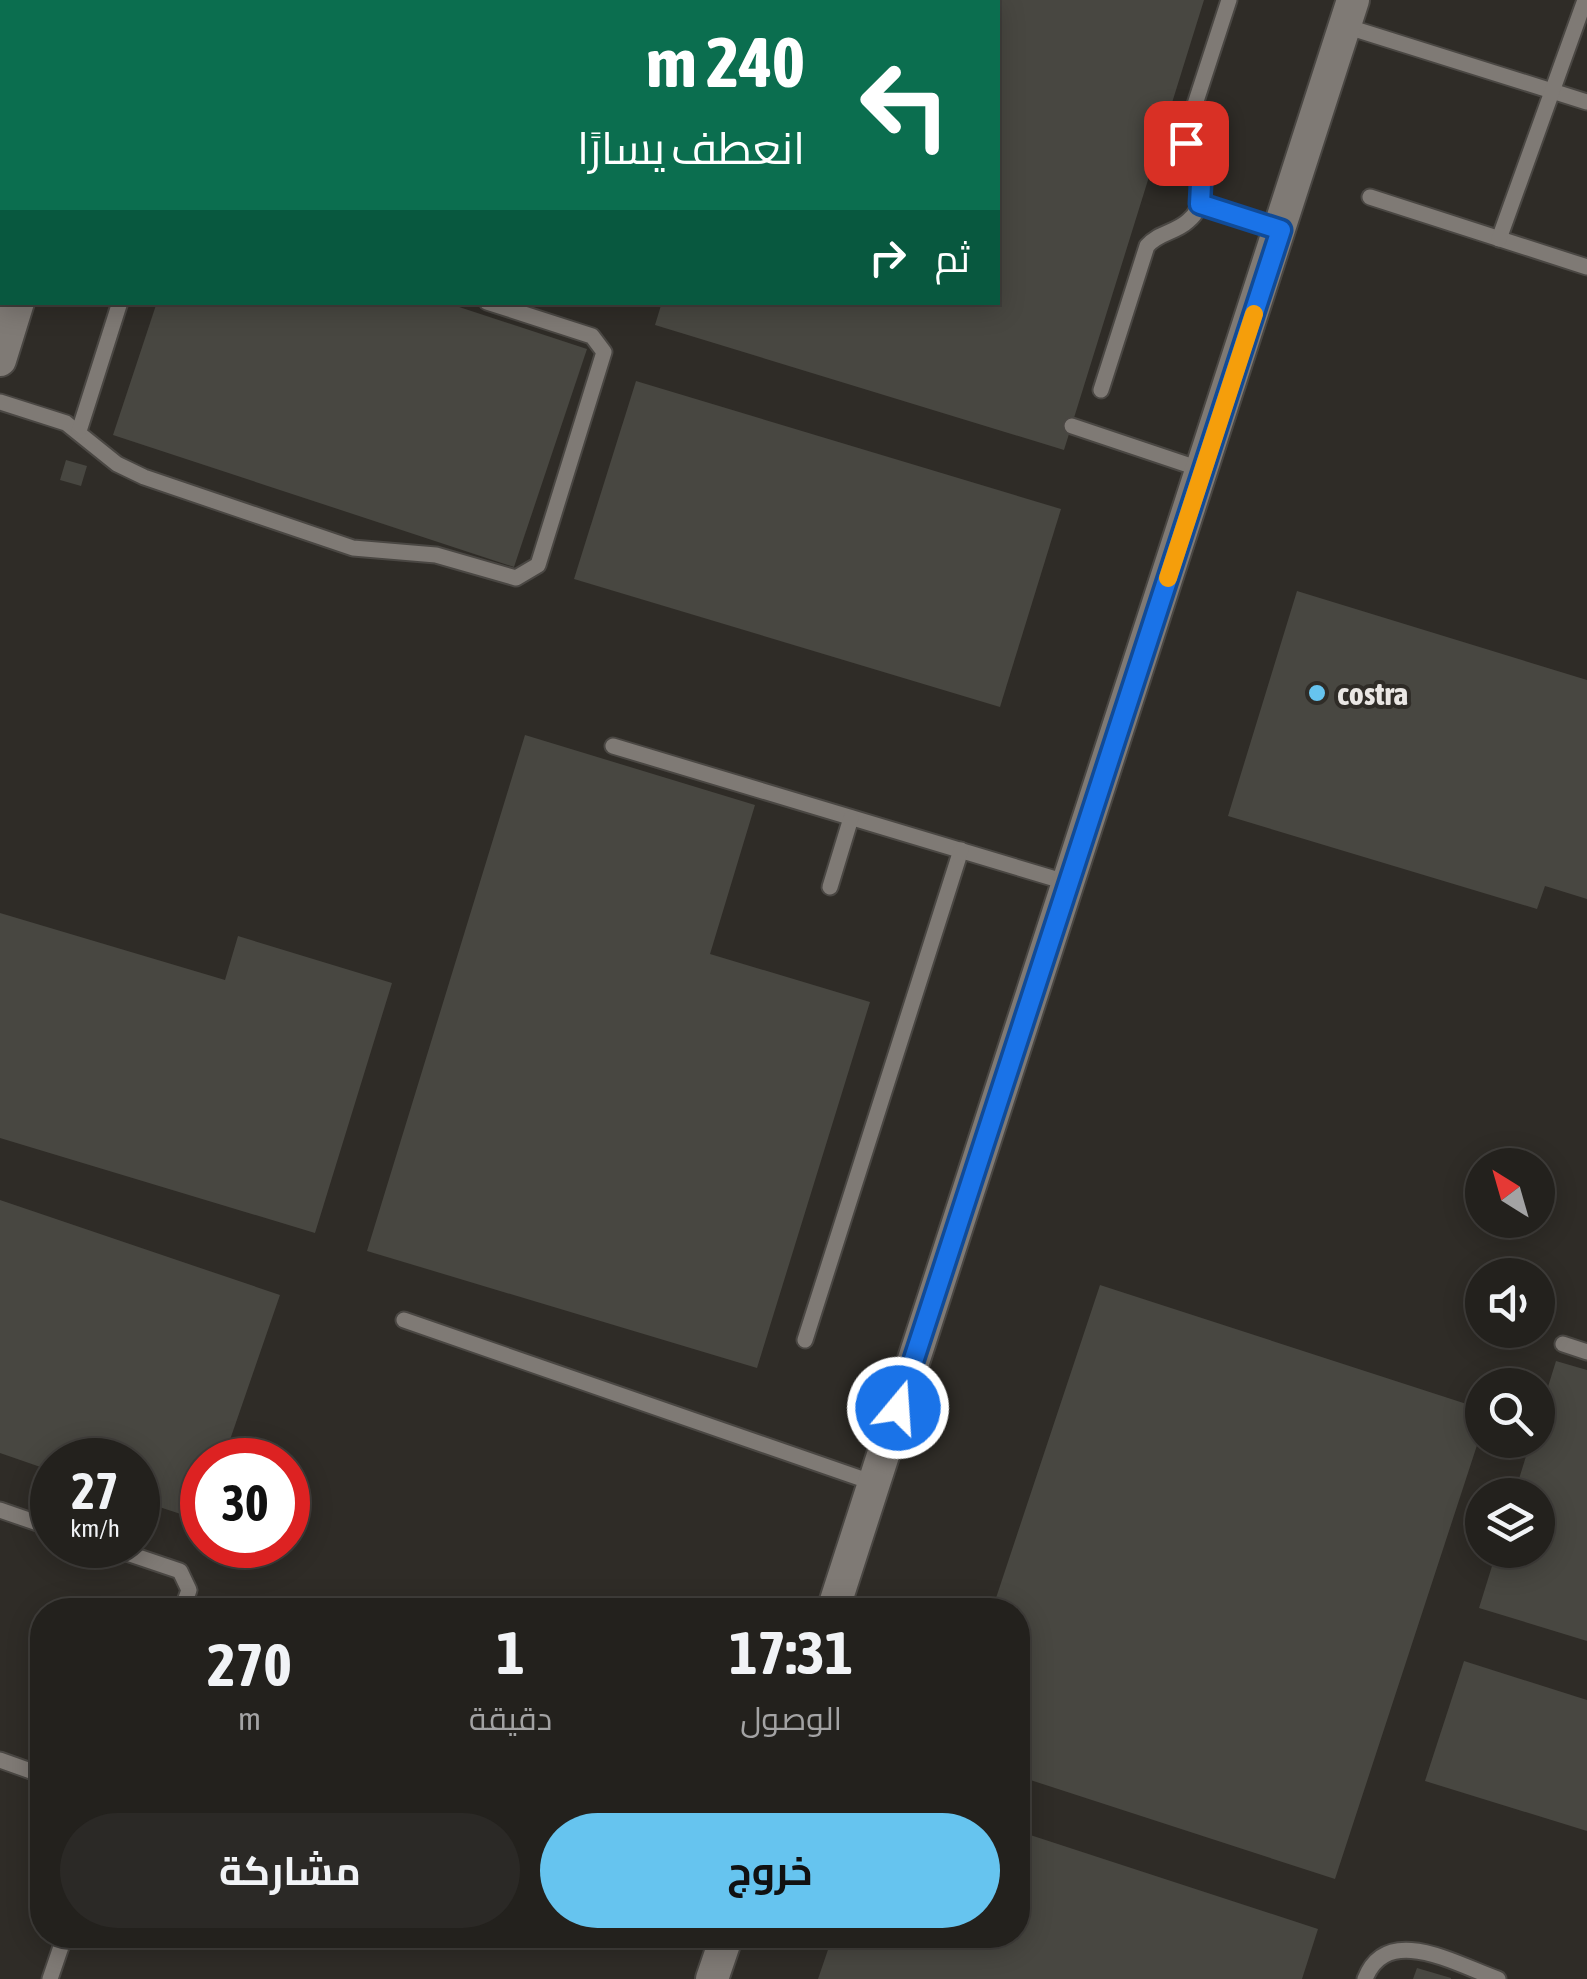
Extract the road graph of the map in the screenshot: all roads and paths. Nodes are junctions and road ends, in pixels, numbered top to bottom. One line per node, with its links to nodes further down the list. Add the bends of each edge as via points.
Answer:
1 (1229, 0): 7 (lane, via 1186,132)
2 (1585, 0): 4 (lane)
3 (1349, 13): 4 (lane); 8 (street)
4 (1550, 90): 5 (lane); 9 (lane)
5 (1587, 102)
6 (1370, 197): 9 (lane)
7 (1200, 204): 8 (lane); 15 (lane, via 1188,221 1148,246)
8 (1281, 230): 19 (street)
9 (1499, 238): 10 (lane)
10 (1587, 267)
11 (17, 305): 14 (street)
12 (119, 305): 18 (lane)
13 (495, 305): 18 (lane, via 592,336 604,352 542,553 528,574 502,576 436,555 353,548 130,471)
14 (0, 360)
15 (1101, 390)
16 (0, 402): 18 (lane)
17 (1072, 426): 19 (lane)
18 (79, 430)
19 (1203, 470): 23 (street)
20 (613, 746): 21 (lane)
21 (851, 818): 22 (lane); 24 (lane)
22 (960, 850): 23 (lane); 26 (lane)
23 (1069, 883): 29 (street)
24 (830, 887)
25 (404, 1320): 29 (lane)
26 (805, 1340)
27 (1563, 1344): 28 (lane)
28 (1587, 1352)
29 (874, 1483): 34 (street)
30 (0, 1510): 31 (lane)
31 (30, 1520)
32 (160, 1564): 33 (lane, via 180,1571)
33 (186, 1598)
34 (836, 1598)
35 (0, 1760): 36 (lane)
36 (30, 1771)
37 (61, 1948): 39 (lane)
38 (723, 1948): 40 (street)
39 (50, 1979)
40 (712, 1979)
41 (1366, 1979): 42 (lane, via 1384,1952 1402,1947)
42 (1498, 1979)

